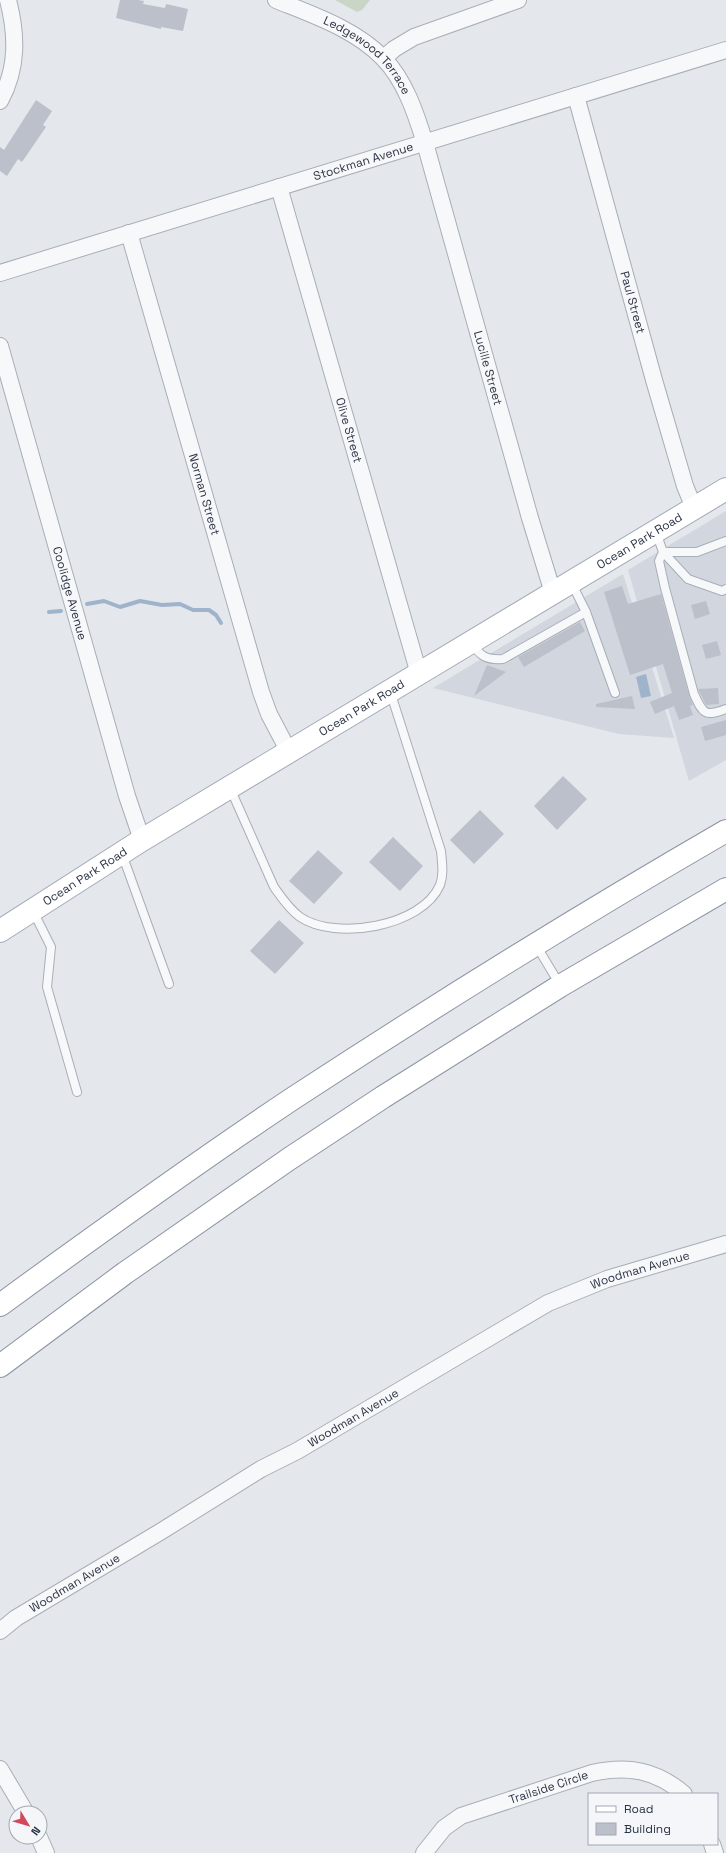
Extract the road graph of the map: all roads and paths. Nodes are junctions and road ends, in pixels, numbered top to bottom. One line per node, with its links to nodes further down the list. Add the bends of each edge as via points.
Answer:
1 (8, 0): 7 (street, via 13,20 14,56 12,71)
2 (276, 0): 5 (street, Ledgewood Terrace, via 343,30)
3 (518, 0): 5 (street, via 414,37)
4 (726, 51): 6 (street, Stockman Avenue)
5 (384, 58): 8 (street, Ledgewood Terrace, via 407,95)
6 (576, 96): 8 (street, Stockman Avenue); 14 (street, Paul Street, via 654,380)
7 (0, 101)
8 (425, 143): 9 (street, Stockman Avenue); 18 (street, Lucille Street, via 530,518)
9 (279, 187): 10 (street, Stockman Avenue); 22 (street, Olive Street)
10 (128, 233): 11 (street, Stockman Avenue); 26 (street, Norman Street, via 261,692 271,719)
11 (0, 273)
12 (0, 346): 29 (street, Coolidge Avenue, via 127,796)
13 (726, 489): 14 (main road, Ocean Park Road)
14 (694, 508): 15 (main road, Ocean Park Road)
15 (655, 531): 17 (lane); 18 (main road, Ocean Park Road)
16 (726, 541): 17 (lane, via 697,552)
17 (663, 552): 19 (lane, via 688,579); 25 (lane, via 659,561 665,588 700,709 712,714)
18 (562, 588): 20 (lane); 21 (main road, Ocean Park Road)
19 (725, 592)
20 (586, 612): 21 (lane, via 504,659 497,660 481,655 476,652); 24 (lane)
21 (472, 642): 22 (main road, Ocean Park Road)
22 (419, 674): 23 (main road, Ocean Park Road)
23 (390, 691): 26 (main road, Ocean Park Road); 27 (lane, via 441,852 442,876 439,885 434,895 415,912 384,925 349,928 323,925 300,917 274,887)
24 (616, 693)
25 (726, 709)
26 (289, 752): 27 (main road, Ocean Park Road)
27 (230, 788): 29 (main road, Ocean Park Road)
28 (726, 831): 34 (main road)
29 (142, 840): 30 (main road, Ocean Park Road)
30 (122, 853): 32 (main road, Ocean Park Road); 35 (lane)
31 (726, 889): 36 (main road)
32 (32, 911): 33 (main road, Ocean Park Road); 37 (lane, via 51,947 47,987)
33 (0, 931)
34 (535, 944): 36 (lane); 39 (main road, via 290,1100)
35 (169, 984)
36 (560, 986): 40 (main road, via 289,1159 125,1273)
37 (77, 1092)
38 (726, 1244): 41 (street, Woodman Avenue, via 607,1279 548,1303 297,1450 261,1468 16,1618)
39 (0, 1305)
40 (0, 1366)
41 (0, 1631)
42 (0, 1769): 44 (street)
43 (683, 1793): 45 (street, Trailside Circle, via 665,1780 637,1770 612,1768 592,1772 461,1816 438,1833)
44 (21, 1805)
45 (424, 1853)

